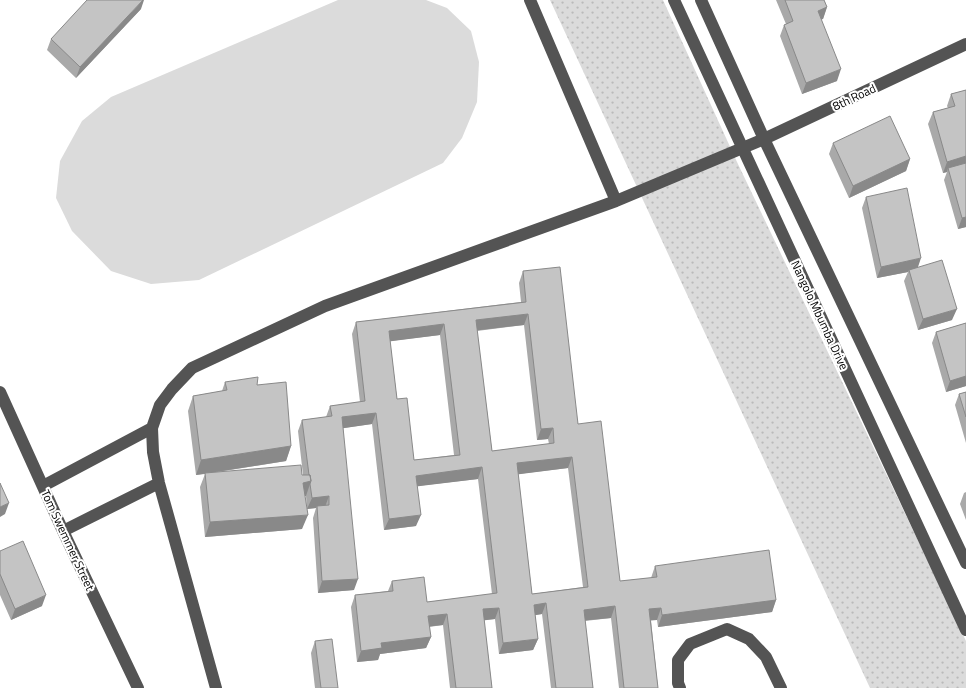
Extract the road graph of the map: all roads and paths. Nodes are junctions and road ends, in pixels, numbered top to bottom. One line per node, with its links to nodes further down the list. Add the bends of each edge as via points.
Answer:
1 (530, 0): 7 (street)
2 (674, 0): 6 (street, Nangolo Mbumba Drive)
3 (701, 0): 5 (street, Nangolo Mbumba Drive)
4 (966, 44): 5 (street, 8th Road)
5 (764, 139): 6 (street, 8th Road); 13 (street, Nangolo Mbumba Drive)
6 (742, 148): 7 (street, 8th Road); 14 (street, Nangolo Mbumba Drive)
7 (616, 201): 9 (street, 8th Road, via 326,306 192,368 160,406)
8 (0, 392): 11 (street, Tom Swemmer Street)
9 (152, 428): 10 (street); 11 (street)
10 (159, 483): 12 (street); 16 (street)
11 (43, 486): 12 (street, Tom Swemmer Street)
12 (64, 531): 15 (street, Tom Swemmer Street)
13 (966, 563)
14 (966, 630)
15 (138, 688)
16 (216, 688)
17 (680, 688): 18 (street, via 678,660 690,644 727,629 749,639 766,657)
18 (781, 688)

